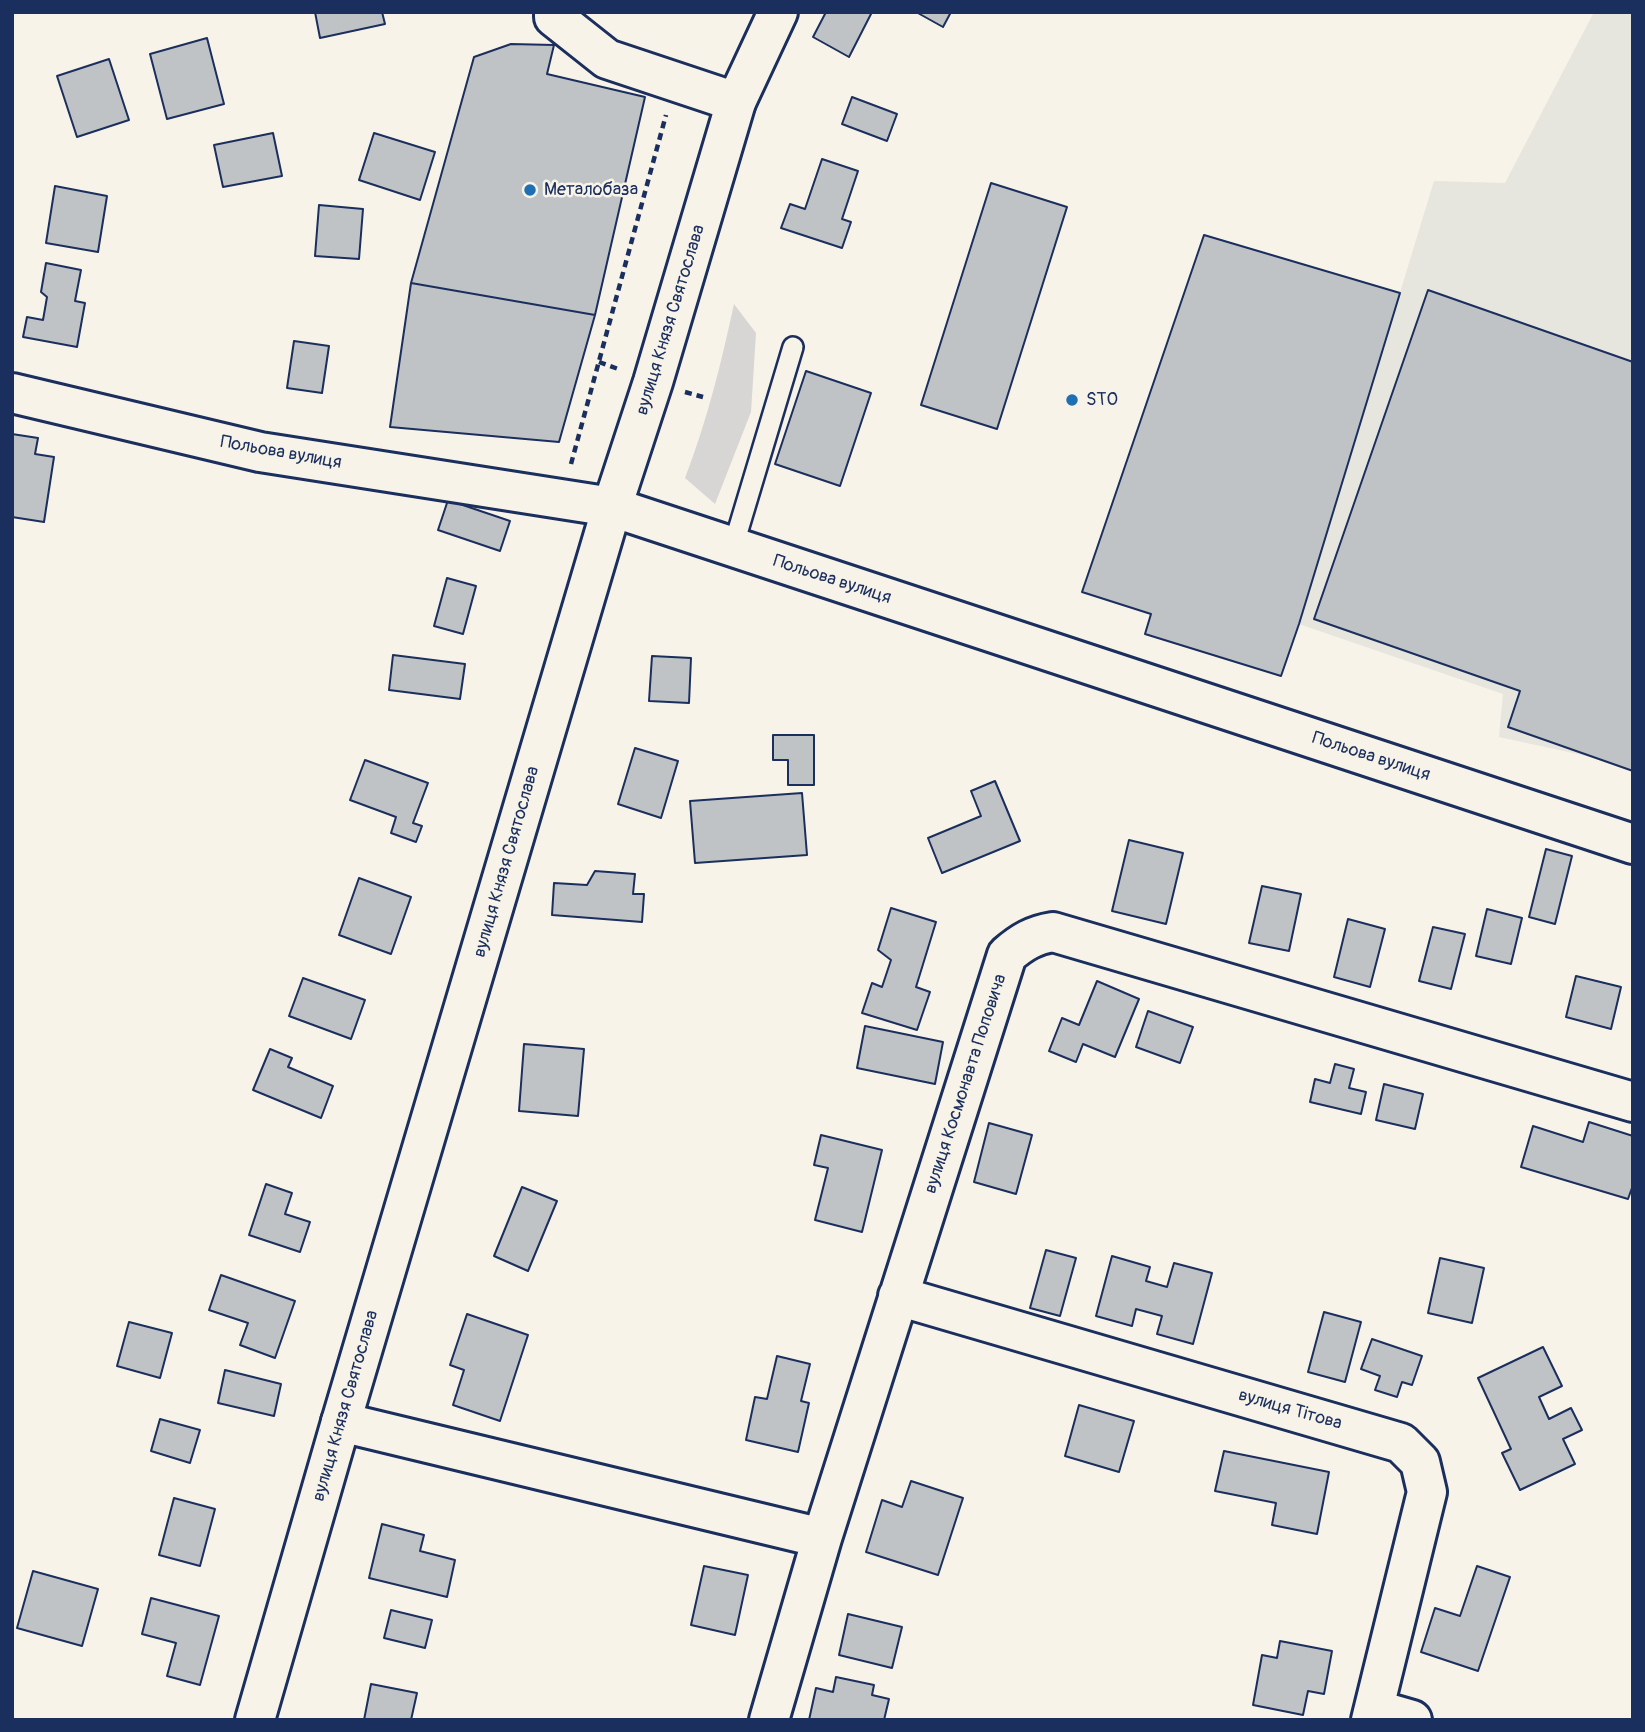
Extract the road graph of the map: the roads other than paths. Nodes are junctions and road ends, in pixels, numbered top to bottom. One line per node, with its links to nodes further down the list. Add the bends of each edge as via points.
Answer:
1 (554, 12): 3 (street, via 554,17 607,59)
2 (778, 12): 3 (street, вулиця Князя Святослава)
3 (736, 102): 6 (street, вулиця Князя Святослава)
4 (793, 347): 7 (lane)
5 (12, 393): 6 (street, Польова вулиця, via 261,452)
6 (612, 507): 7 (street, Польова вулиця); 11 (street, вулиця Князя Святослава)
7 (733, 547): 8 (street, Польова вулиця)
8 (1633, 844)
9 (1633, 1102): 10 (street, вулиця Космонавта Поповича, via 1053,932 1035,935 1007,955)
10 (898, 1296): 12 (street, вулиця Космонавта Поповича); 13 (street, вулиця Тітова, via 1401,1443 1420,1461 1427,1492)
11 (341, 1422): 12 (street); 14 (street, вулиця Князя Святослава)
12 (822, 1538): 15 (street, вулиця Космонавта Поповича)
13 (1372, 1714): 16 (street)
14 (256, 1720)
15 (769, 1720)
16 (1412, 1720)

